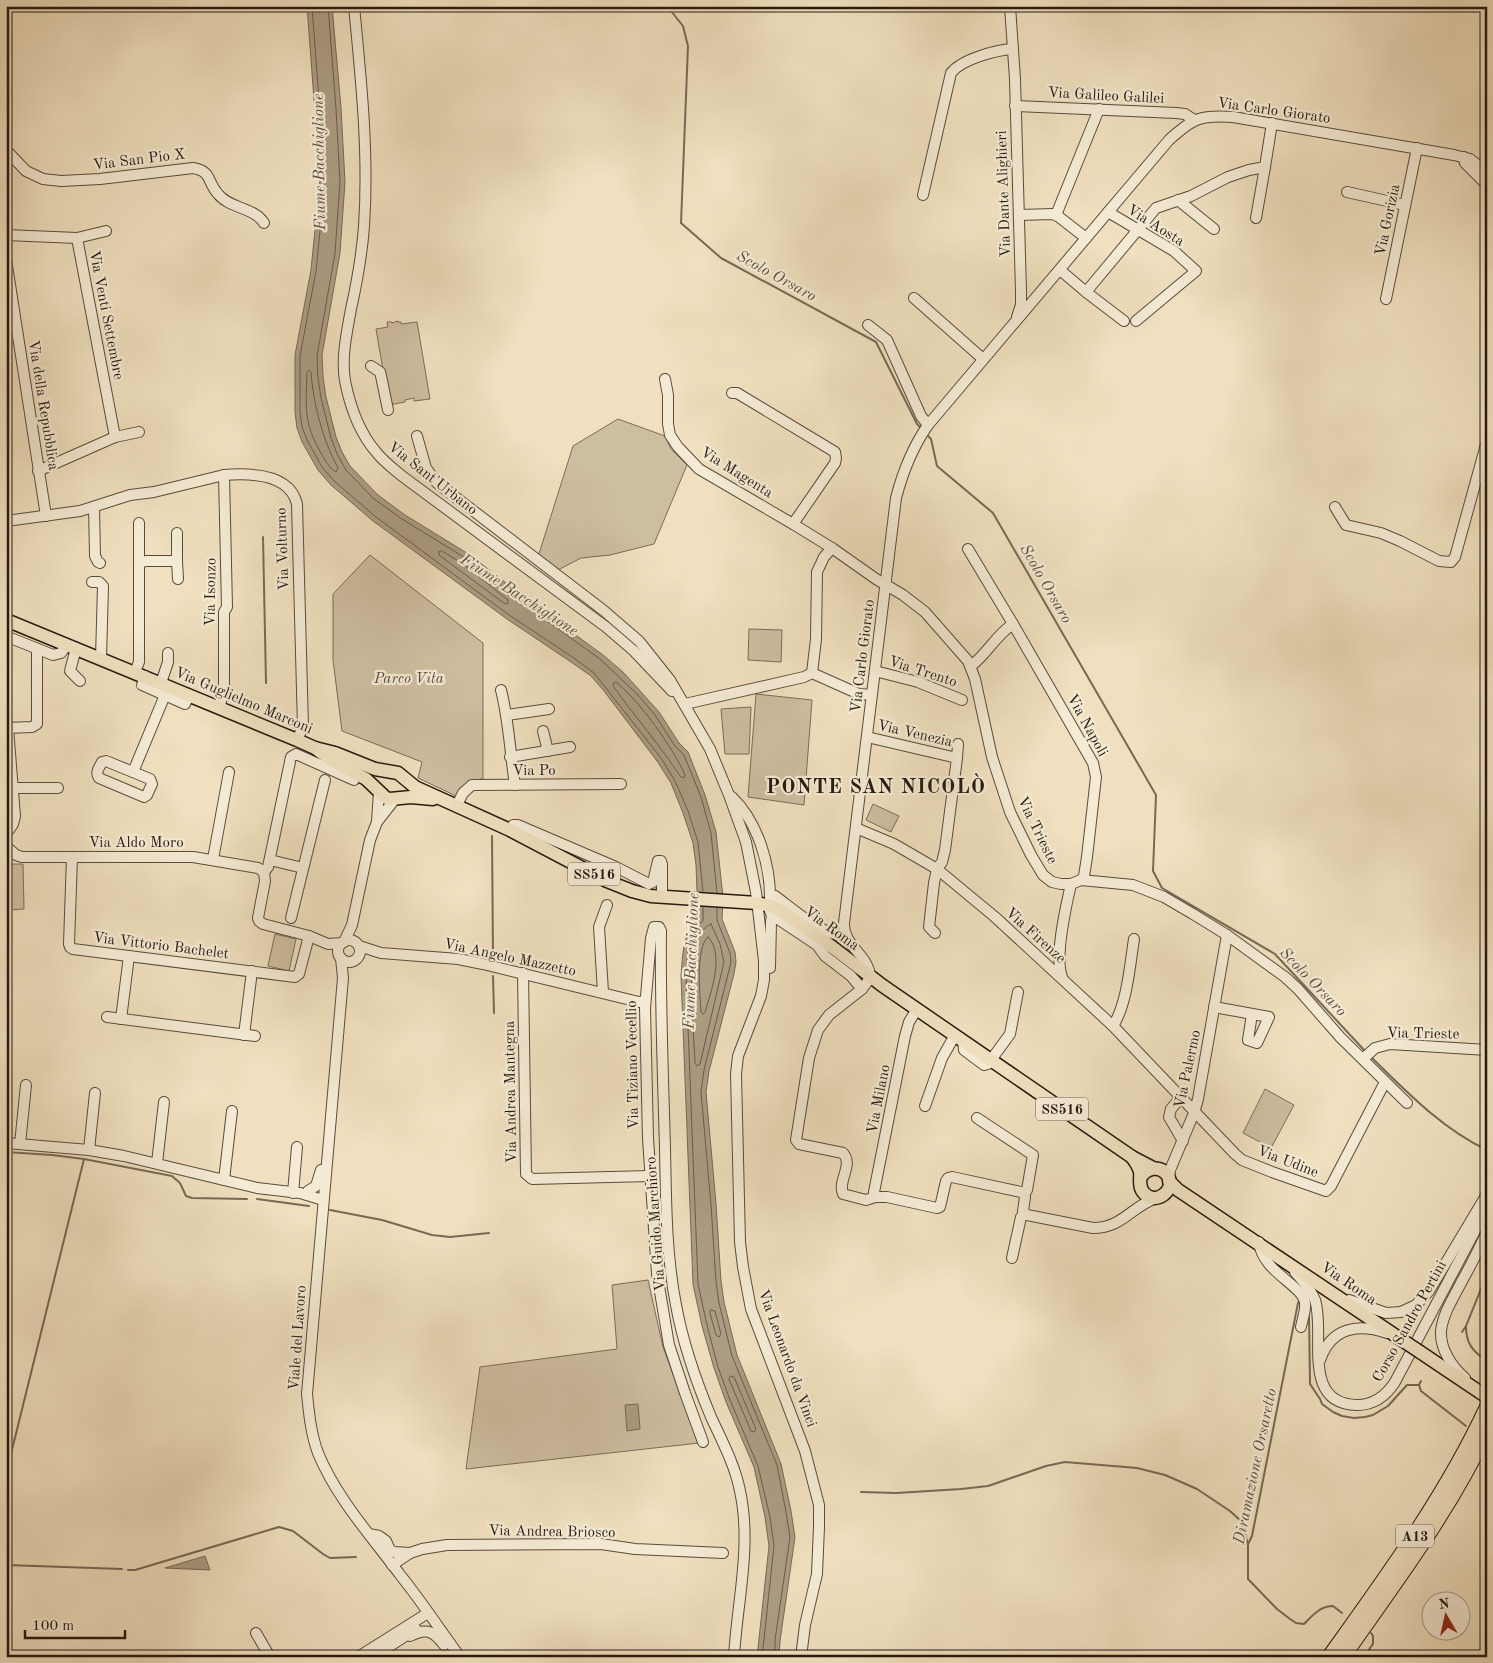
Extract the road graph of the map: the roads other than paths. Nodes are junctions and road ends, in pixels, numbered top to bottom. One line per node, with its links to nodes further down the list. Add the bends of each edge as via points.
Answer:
1 (354, 6): 85 (street, Via Sant'Urbano, via 363,97 366,195 360,261 344,358 348,393 363,432 376,452 402,476 606,627)
2 (1010, 6): 3 (street, Via Dante Alighieri)
3 (1014, 54): 4 (street, Via Dante Alighieri); 16 (street, via 1000,50 962,63 951,73)
4 (1016, 106): 5 (street, Via Galileo Galilei); 20 (street, Via Dante Alighieri)
5 (1099, 109): 6 (street, Via Galileo Galilei, via 1185,114); 21 (street)
6 (1194, 120): 7 (street, Via Carlo Giorato, via 1216,116); 19 (street, Via Carlo Giorato, via 1169,140)
7 (1272, 123): 8 (street, Via Carlo Giorato); 12 (street)
8 (1417, 148): 10 (street, Via Carlo Giorato); 18 (street, Via Gorizia)
9 (6, 150): 23 (street, Via San Pio X, via 26,171 43,180 78,181 202,169 218,194)
10 (1467, 158): 11 (street); 13 (street, Via Carlo Giorato); 14 (street, via 1466,163)
11 (1487, 160)
12 (1265, 167): 17 (street, via 1228,177); 22 (street)
13 (1487, 172)
14 (1487, 185)
15 (1347, 192): 18 (street)
16 (923, 195)
17 (1178, 200): 24 (street); 25 (street, via 1156,208)
18 (1405, 205): 37 (street, Via Gorizia)
19 (1108, 212): 25 (street, Via Aosta); 29 (street, Via Carlo Giorato)
20 (1019, 215): 21 (street); 32 (street, Via Dante Alighieri)
21 (1056, 216): 29 (street)
22 (1256, 218)
23 (264, 223)
24 (1214, 229)
25 (1138, 230): 33 (street); 40 (street, Via Aosta, via 1174,251 1196,271)
26 (106, 232): 28 (street)
27 (6, 235): 28 (street, Via Venti Settembre)
28 (77, 238): 51 (street, Via Venti Settembre)
29 (1086, 238): 31 (street, Via Carlo Giorato)
30 (6, 259): 36 (street, Via della Repubblica)
31 (1060, 270): 33 (street); 34 (street, Via Carlo Giorato)
32 (1021, 291): 34 (street, via 1028,297); 38 (street, Via Dante Alighieri)
33 (1086, 292): 39 (street)
34 (1038, 296): 38 (street, Via Carlo Giorato); 42 (street, Via Carlo Giorato)
35 (914, 298): 43 (street)
36 (9, 299): 53 (street, Via della Repubblica)
37 (1386, 299)
38 (1021, 305): 42 (street, Via Dante Alighieri)
39 (1124, 321)
40 (1136, 321)
41 (868, 325): 48 (street, via 886,340)
42 (1012, 325): 43 (street, Via Carlo Giorato)
43 (983, 359): 48 (street, Via Carlo Giorato)
44 (371, 366): 47 (street, via 380,372)
45 (665, 378): 60 (street, Via Magenta, via 668,430 678,447 699,469)
46 (732, 393): 60 (street, via 737,393 836,454 835,463)
47 (388, 410)
48 (925, 429): 69 (street, Via Carlo Giorato, via 906,465 896,498)
49 (139, 432): 51 (street)
50 (417, 436): 85 (street, Via Sant'Urbano, via 426,468 433,479 621,625 657,662)
51 (115, 437): 53 (street)
52 (1487, 441): 56 (street, via 1451,562 1438,561 1381,533 1346,526)
53 (38, 471): 57 (street, Via della Repubblica)
54 (224, 475): 55 (street, Via Volturno, via 130,495); 88 (street, Via Isonzo, via 228,607 224,612 224,691); 95 (street, Via Volturno, via 276,480 282,482 295,497 303,726)
55 (94, 507): 57 (street, Via Volturno); 66 (street, via 95,556)
56 (1335, 507)
57 (46, 516): 58 (street, Via Volturno)
58 (6, 521)
59 (139, 523): 65 (street)
60 (793, 524): 62 (street, Via Magenta)
61 (177, 533): 64 (street)
62 (832, 548): 69 (street, Via Magenta); 80 (street, via 817,572)
63 (968, 549): 72 (street, Via Napoli)
64 (177, 561): 65 (street); 67 (street)
65 (139, 562): 81 (street)
66 (100, 563)
67 (178, 579)
68 (92, 582): 77 (street, via 99,582 102,586)
69 (885, 588): 78 (street, Via Trieste, via 903,594 916,604); 79 (street, Via Carlo Giorato)
70 (6, 620): 71 (street); 74 (main road, Via Guglielmo Marconi)
71 (6, 624)
72 (1013, 624): 78 (street); 126 (street, Via Napoli, via 1095,769)
73 (6, 633): 75 (street, via 8,637)
74 (71, 646): 75 (street, via 53,655); 77 (main road, Via Guglielmo Marconi); 82 (street, via 70,671)
75 (37, 649): 92 (street, via 37,724)
76 (168, 653): 83 (street, Via Guglielmo Marconi)
77 (101, 658): 81 (main road, Via Guglielmo Marconi)
78 (971, 666): 127 (street, Via Trieste, via 992,757 1010,812 1043,875 1052,882)
79 (875, 671): 86 (street, Via Carlo Giorato); 87 (street, Via Trento, via 918,682)
80 (812, 673): 86 (street, via 859,694); 89 (street, via 709,699)
81 (140, 674): 83 (main road, Via Guglielmo Marconi)
82 (80, 681)
83 (163, 689): 88 (main road, Via Guglielmo Marconi, via 189,695); 102 (street)
84 (501, 690): 91 (street)
85 (679, 695): 89 (street, Via Sant'Urbano)
86 (872, 695): 94 (street, Via Carlo Giorato)
87 (962, 700)
88 (219, 708): 95 (main road, Via Guglielmo Marconi / SS516)
89 (687, 708): 113 (street, Via Sant'Urbano, via 710,749)
90 (549, 709): 91 (street)
91 (507, 715): 100 (street)
92 (7, 728): 110 (street)
93 (543, 731): 99 (street)
94 (867, 737): 101 (street, Via Venezia); 117 (street, Via Carlo Giorato)
95 (297, 740): 98 (main road, Via Guglielmo Marconi / SS516)
96 (958, 744): 101 (street, Via Venezia)
97 (570, 747): 99 (street)
98 (315, 748): 104 (main road, Via Guglielmo Marconi / SS516); 112 (main road, Via Guglielmo Marconi / SS516)
99 (548, 751): 100 (street)
100 (510, 757): 109 (street)
101 (957, 758): 124 (street, Via Venezia, via 945,850)
102 (133, 772): 102 (street, via 106,761 102,762 97,774 99,778 144,797 152,784 150,779)
103 (229, 772): 121 (street)
104 (388, 772): 105 (main road, Via Guglielmo Marconi / SS516); 112 (main road, via 379,778)
105 (401, 776): 114 (main road, via 405,787); 115 (main road, Via Guglielmo Marconi / SS516, via 415,787)
106 (325, 780): 123 (street)
107 (354, 780): 122 (street, via 296,754 291,757)
108 (621, 784): 109 (street, Via Po)
109 (515, 785): 115 (street, Via Po, via 472,785)
110 (13, 788): 111 (street); 119 (street, via 15,820)
111 (58, 788)
112 (378, 791): 114 (main road, Via Guglielmo Marconi / SS516, via 386,798); 116 (street, Viale del Lavoro)
113 (729, 795): 130 (street, Via Sant'Urbano); 130 (street, Via Sant'Urbano, via 743,809 760,843 767,870)
114 (396, 798): 115 (main road, Via Guglielmo Marconi / SS516, via 424,797); 116 (street, Viale del Lavoro)
115 (454, 804): 118 (main road, Via Guglielmo Marconi / SS516)
116 (377, 822): 132 (street, Viale del Lavoro, via 370,840)
117 (856, 828): 124 (street, Via Firenze, via 894,844); 135 (street, Via Carlo Giorato, via 844,923)
118 (510, 830): 128 (main road, Via Guglielmo Marconi / SS516, via 622,887); 128 (street, Via Guglielmo Marconi, via 513,825 518,825 652,884 658,862 662,861)
119 (7, 839): 120 (street, Via Aldo Moro, via 16,855 22,857)
120 (72, 856): 121 (street, Via Aldo Moro); 144 (street, Via Vittorio Bachelet, via 70,947)
121 (213, 859): 125 (street, Via Aldo Moro)
122 (270, 860): 123 (street); 125 (street)
123 (303, 868): 131 (street)
124 (937, 869): 134 (street, via 929,927); 148 (street, Via Firenze)
125 (264, 872): 137 (street, via 259,921)
126 (1082, 880): 127 (street); 136 (street, via 1122,883 1149,890)
127 (1066, 884): 140 (street)
128 (662, 897): 130 (main road, Via Roma / SS516)
129 (607, 904): 156 (street, via 599,927)
130 (765, 905): 135 (street, Via Roma, via 775,896 829,933); 151 (main road, Via Roma / SS516, via 787,915); 154 (street, Via Leonardo da Vinci); 154 (street, Via Leonardo da Vinci, via 771,922 769,970); 155 (street, Via Roma, via 817,945)
131 (291, 918)
132 (352, 925): 139 (street, Viale del Lavoro); 142 (street, Viale del Lavoro)
133 (659, 927): 158 (street, Via Tiziano Vecellio, via 654,926 651,938); 228 (street, Via Guido Marchioro, via 672,1280 689,1360 730,1459 744,1514 744,1558)
134 (935, 933)
135 (846, 935): 151 (street, via 866,962)
136 (1227, 935): 159 (street, Via Palermo); 169 (street, via 1298,989 1340,1037)
137 (309, 936): 141 (street); 149 (street, Via Vittorio Bachelet, via 298,976)
138 (1134, 939): 164 (street, via 1122,1007)
139 (343, 942): 141 (street); 142 (street, via 350,940); 146 (street, Viale del Lavoro, via 339,948)
140 (1061, 942): 145 (street); 148 (street)
141 (328, 944): 146 (street)
142 (358, 945): 143 (street, Via Angelo Mazzetto); 147 (street, Viale del Lavoro, via 360,952)
143 (381, 953): 147 (street, Via Angelo Mazzetto); 150 (street, Via Angelo Mazzetto, via 458,960)
144 (129, 956): 149 (street, Via Vittorio Bachelet); 163 (street)
145 (1059, 956): 148 (street, via 1054,965); 153 (street)
146 (340, 957): 147 (street, via 345,962); 152 (street, Viale del Lavoro)
147 (355, 960): 152 (street, Viale del Lavoro)
148 (1047, 964): 153 (street, Via Firenze)
149 (252, 971): 165 (street)
150 (523, 973): 156 (street, Via Angelo Mazzetto); 191 (street, Via Andrea Mantegna, via 526,1174 532,1179)
151 (868, 975): 155 (street); 160 (main road, Via Roma / SS516)
152 (343, 976): 187 (street, Viale del Lavoro)
153 (1062, 978): 164 (street, Via Firenze)
154 (764, 980): 229 (street, Via Leonardo da Vinci, via 738,1056 736,1074 738,1216 751,1310 806,1451 819,1505 817,1574)
155 (859, 986): 199 (street, via 851,999 828,1015 815,1036 796,1140 799,1144 842,1154 848,1161 841,1189 843,1194 866,1200)
156 (603, 992): 158 (street, Via Angelo Mazzetto)
157 (1018, 992): 170 (street, via 1010,1034)
158 (645, 1001): 191 (street, Via Tiziano Vecellio)
159 (1214, 1006): 161 (street); 179 (street, Via Palermo)
160 (917, 1009): 167 (main road, Via Roma / SS516); 199 (street, Via Milano, via 905,1036)
161 (1252, 1014): 161 (street, via 1248,1040 1257,1043 1269,1017)
162 (106, 1017): 163 (street)
163 (121, 1019): 165 (street)
164 (1113, 1026): 174 (street, Via Firenze)
165 (244, 1035): 166 (street)
166 (255, 1036)
167 (959, 1038): 170 (main road, Via Roma / SS516); 177 (street, via 942,1058)
168 (1487, 1050): 169 (street, Via Trieste, via 1390,1044)
169 (1367, 1056): 171 (street)
170 (991, 1060): 186 (main road, Via Roma / SS516)
171 (1385, 1082): 176 (street); 179 (street, Via Udine, via 1326,1191 1242,1160)
172 (26, 1085): 183 (street)
173 (95, 1093): 185 (street)
174 (1180, 1098): 179 (street, Via Firenze); 181 (street, via 1169,1117)
175 (164, 1102): 188 (street)
176 (1408, 1103)
177 (925, 1106)
178 (232, 1111): 192 (street)
179 (1194, 1112): 181 (street, Via Palermo)
180 (977, 1118): 196 (street, via 1033,1155)
181 (1183, 1141): 189 (street, Via Palermo)
182 (6, 1143): 183 (street)
183 (20, 1144): 185 (street)
184 (297, 1146): 195 (street)
185 (89, 1150): 188 (street)
186 (1132, 1157): 190 (main road, Via Roma / SS516); 194 (main road, via 1138,1167)
187 (327, 1162): 195 (street, via 316,1186); 198 (street, Viale del Lavoro)
188 (157, 1163): 192 (street)
189 (1173, 1164): 190 (street); 193 (street, Via Palermo)
190 (1156, 1169): 193 (main road, SS516, via 1167,1174); 194 (main road, via 1145,1172)
191 (650, 1176): 215 (street, Via Tiziano Vecellio, via 657,1274 669,1346)
192 (224, 1180): 195 (street, via 257,1188)
193 (1169, 1180): 200 (main road, via 1168,1190); 201 (main road, Via Roma / SS516)
194 (1141, 1184): 200 (main road, via 1146,1195); 202 (street)
195 (300, 1192): 198 (street)
196 (1024, 1194): 199 (street, via 952,1177 946,1181 940,1207 937,1208); 204 (street)
197 (1487, 1194): 209 (street, Corso Sandro Pertini, via 1429,1291 1416,1305 1401,1312 1386,1313)
198 (324, 1196): 216 (street, Viale del Lavoro, via 309,1363 308,1410 311,1430 328,1475)
199 (875, 1197)
200 (1159, 1197): 201 (main road); 202 (street)
201 (1190, 1197): 206 (main road, Via Roma / SS516)
202 (1136, 1208): 204 (street, via 1123,1220 1101,1228)
203 (1487, 1208): 212 (street, Corso Sandro Pertini, via 1403,1368 1384,1395 1363,1405 1344,1402 1324,1386)
204 (1024, 1214): 207 (street)
205 (1487, 1232): 213 (street, Corso Sandro Pertini, via 1441,1330 1443,1346 1452,1364)
206 (1259, 1242): 208 (main road, Via Roma / SS516); 211 (street, via 1260,1252 1267,1262 1306,1302)
207 (1012, 1258)
208 (1286, 1261): 209 (main road, Via Roma / SS516); 212 (street, Corso Sandro Pertini, via 1315,1301)
209 (1336, 1294): 210 (main road, Via Roma / SS516)
210 (1369, 1324): 212 (street, via 1335,1336 1324,1351); 213 (main road, Via Roma / SS516, bridge, via 1402,1340)
211 (1301, 1326)
212 (1319, 1366)
213 (1485, 1399): 230 (highway, A13, via 1450,1480 1417,1533)
214 (1487, 1431): 231 (highway, A13, via 1426,1537)
215 (703, 1442)
216 (369, 1534): 217 (street, via 386,1541 394,1552); 219 (street, Viale del Lavoro)
217 (410, 1553): 218 (street, Via Andrea Briosco, via 433,1546 550,1543); 219 (street, Via Andrea Briosco)
218 (723, 1554)
219 (392, 1564): 220 (street, Viale del Lavoro)
220 (430, 1616): 222 (street); 224 (street); 227 (street, Viale del Lavoro)
221 (256, 1633): 223 (street)
222 (402, 1639): 225 (street); 226 (street, via 418,1632 432,1633)
223 (270, 1657)
224 (358, 1657)
225 (373, 1657)
226 (452, 1657)
227 (460, 1657)
228 (734, 1657)
229 (801, 1657)
230 (1329, 1657)
231 (1343, 1657)

